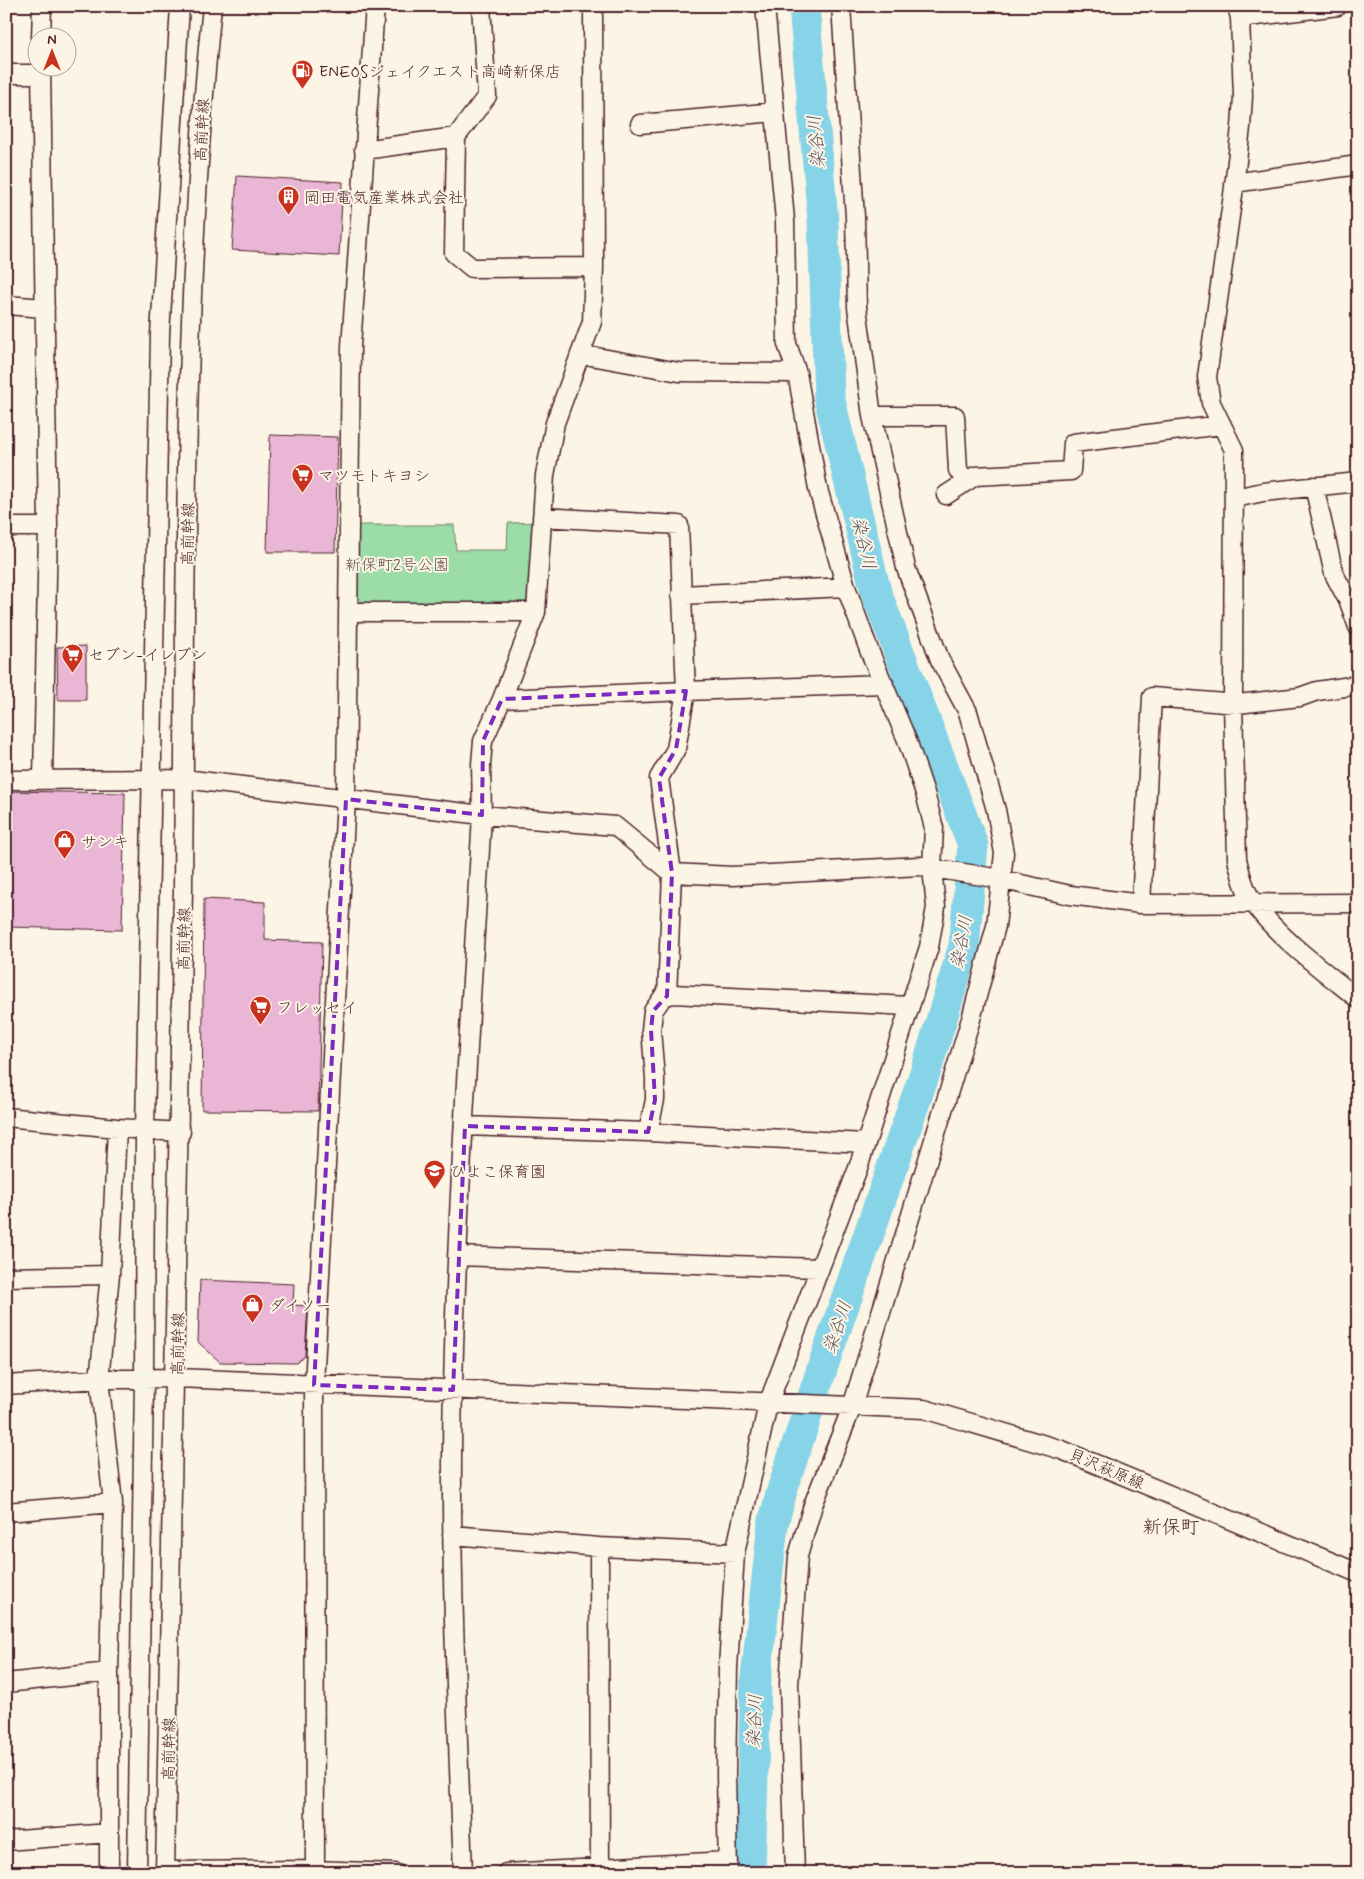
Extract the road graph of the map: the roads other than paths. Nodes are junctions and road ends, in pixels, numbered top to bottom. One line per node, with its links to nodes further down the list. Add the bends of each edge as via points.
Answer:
1 (42, 6): 11 (street)
2 (180, 6): 49 (street, 高前幹線, via 160,334)
3 (212, 6): 47 (street, 高前幹線, via 203,87 189,335)
4 (375, 6): 18 (street)
5 (482, 6): 17 (street, via 487,96)
6 (593, 6): 21 (street)
7 (765, 6): 15 (street)
8 (841, 6): 26 (street, via 855,217 857,307)
9 (1338, 6): 10 (street)
10 (1238, 12): 20 (street, via 1243,96)
11 (42, 28)
12 (28, 72): 13 (street)
13 (6, 74)
14 (41, 78): 23 (street)
15 (775, 112): 16 (street); 25 (street, via 785,220 787,344)
16 (640, 124)
17 (456, 137): 18 (street); 21 (street, via 454,253 472,268)
18 (364, 150): 38 (street, via 351,346)
19 (1358, 165): 20 (street)
20 (1234, 183): 27 (street, via 1207,377 1211,403)
21 (594, 267): 24 (street, via 592,322)
22 (6, 305): 23 (street)
23 (45, 308): 35 (street)
24 (580, 354): 25 (street, via 679,372); 33 (street, via 555,423)
25 (797, 373): 36 (street, via 818,489)
26 (872, 416): 28 (street, via 955,416 958,470); 54 (street, via 906,568 940,660 968,712 986,773 1004,853)
27 (1222, 424): 28 (street, via 1073,443 1071,471 975,476); 32 (street, via 1234,450)
28 (966, 482): 31 (street)
29 (1358, 482): 30 (street)
30 (1314, 486): 32 (street); 40 (street, via 1334,574)
31 (946, 495)
32 (1235, 498): 45 (street)
33 (542, 517): 37 (street, via 679,525); 39 (street)
34 (6, 527): 35 (street)
35 (48, 527): 46 (street)
36 (846, 587): 37 (street); 41 (street)
37 (681, 595): 43 (street)
38 (348, 612): 39 (street); 50 (street)
39 (536, 612): 44 (street)
40 (1358, 627)
41 (884, 684): 43 (street); 52 (street, via 916,767 934,828)
42 (1358, 685): 45 (street, via 1300,697)
43 (686, 691): 44 (street); 53 (street, via 676,749 659,778)
44 (502, 699): 51 (street, via 483,741)
45 (1233, 703): 56 (street, via 1152,697); 57 (street, via 1236,859 1243,884)
46 (44, 779): 48 (street); 49 (street)
47 (184, 779): 49 (street); 50 (street); 65 (street, 高前幹線)
48 (6, 780)
49 (153, 780): 64 (street, 高前幹線)
50 (346, 799): 51 (street); 76 (street)
51 (482, 815): 53 (street, via 615,826); 62 (street)
52 (932, 868): 53 (street, via 732,876); 54 (street); 60 (street, via 936,907 929,946)
53 (672, 873): 58 (street)
54 (1002, 880): 56 (street, via 1070,895); 79 (street, via 996,926 972,1019)
55 (1358, 903): 57 (street)
56 (1141, 904): 57 (street)
57 (1254, 904): 59 (street, via 1278,931)
58 (667, 996): 60 (street); 66 (street, via 663,996 653,1011 655,1100)
59 (1358, 999)
60 (909, 1006): 67 (street)
61 (6, 1117): 63 (street)
62 (465, 1126): 66 (street); 68 (street)
63 (117, 1128): 64 (street); 70 (street)
64 (145, 1130): 65 (street); 74 (street, 高前幹線)
65 (181, 1132): 72 (street, 高前幹線)
66 (648, 1132): 67 (street)
67 (866, 1142): 69 (street)
68 (457, 1256): 69 (street); 77 (street)
69 (819, 1268): 78 (street)
70 (110, 1275): 71 (street); 73 (street)
71 (6, 1277)
72 (177, 1378): 74 (street, 貝沢萩原線); 76 (street, 貝沢萩原線); 92 (street, 高前幹線)
73 (99, 1379): 74 (street, 貝沢萩原線); 75 (street, 貝沢萩原線); 80 (street)
74 (144, 1379): 95 (street, 高前幹線)
75 (6, 1385)
76 (314, 1385): 77 (street, 貝沢萩原線); 93 (street)
77 (453, 1390): 78 (street, 貝沢萩原線); 82 (street)
78 (772, 1404): 79 (street, 貝沢萩原線); 84 (street)
79 (848, 1406): 85 (street, 貝沢萩原線, via 924,1410 1062,1450); 99 (street, via 798,1556 789,1684)
80 (113, 1503): 81 (street); 86 (street)
81 (6, 1512)
82 (452, 1535): 83 (street); 97 (street)
83 (599, 1547): 84 (street); 91 (street)
84 (735, 1552): 90 (street, via 728,1668)
85 (1358, 1573)
86 (109, 1672): 87 (street); 88 (street)
87 (6, 1683)
88 (109, 1833): 89 (street); 94 (street)
89 (6, 1841)
90 (728, 1867): 91 (street)
91 (600, 1871): 98 (street)
92 (165, 1872): 93 (street)
93 (315, 1872): 96 (street)
94 (109, 1873)
95 (137, 1873)
96 (395, 1873)
97 (463, 1873)
98 (506, 1873)
99 (795, 1873)

